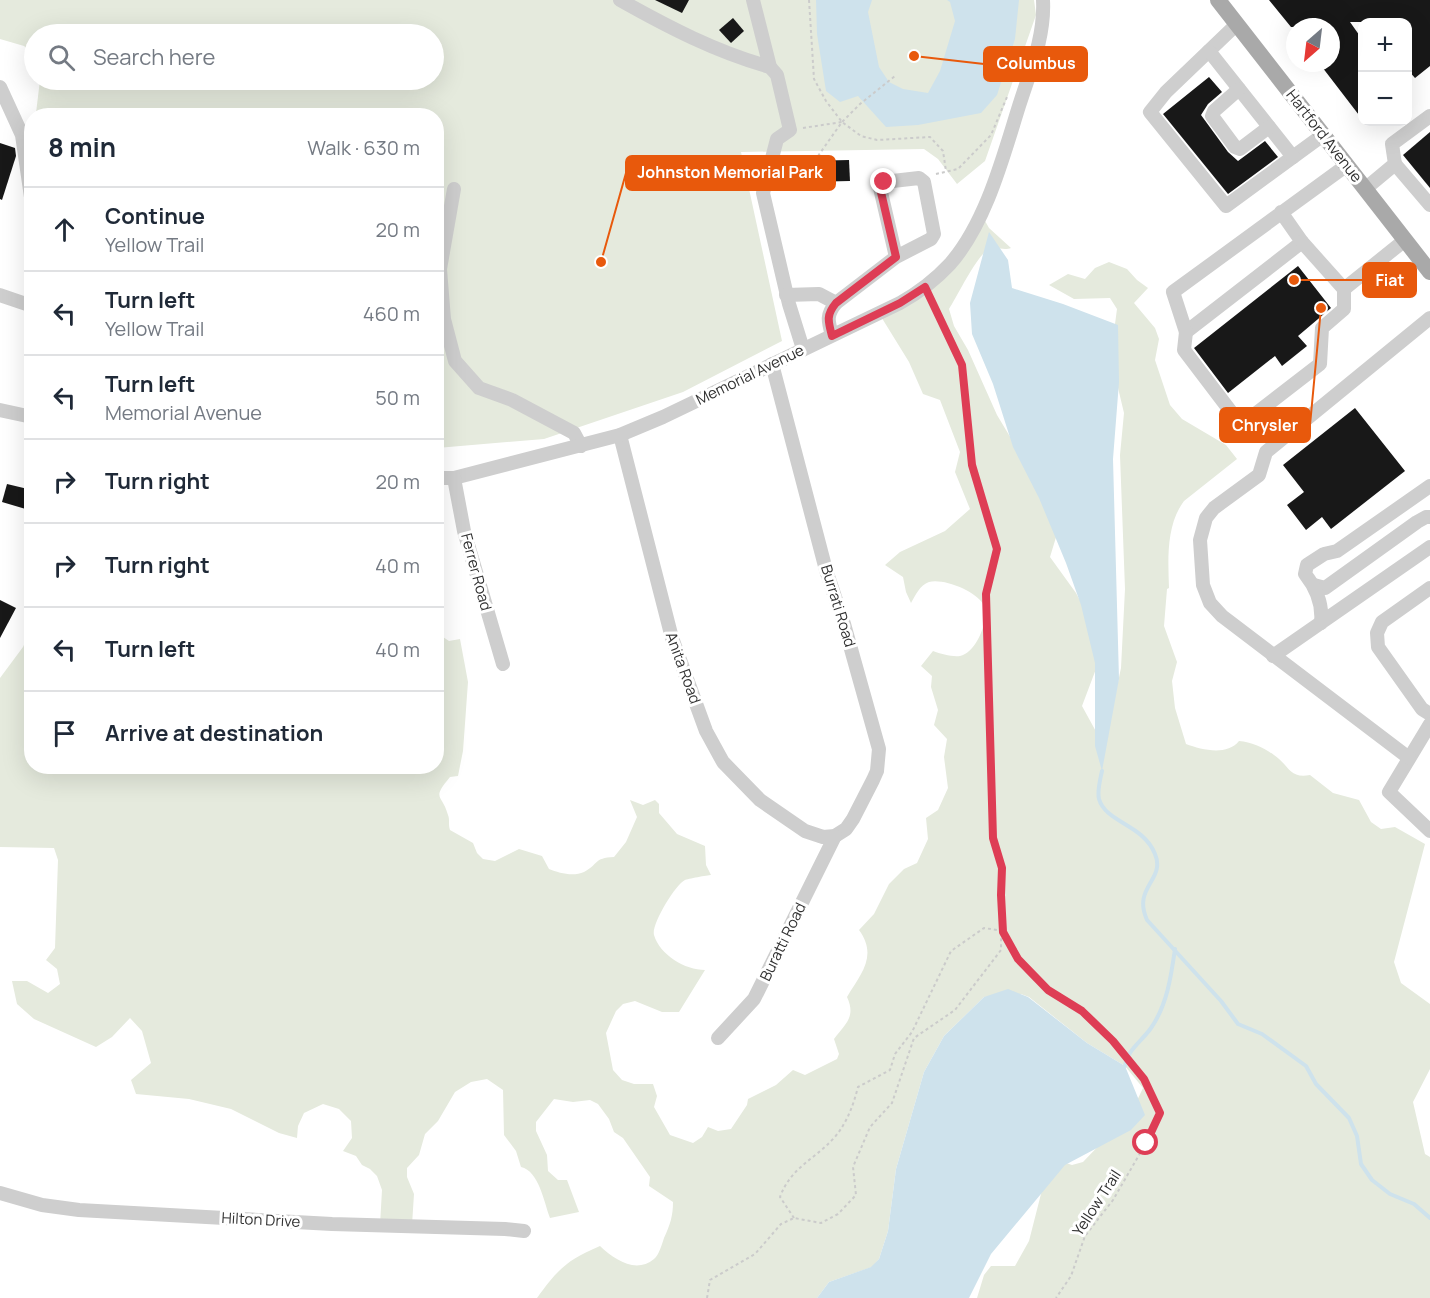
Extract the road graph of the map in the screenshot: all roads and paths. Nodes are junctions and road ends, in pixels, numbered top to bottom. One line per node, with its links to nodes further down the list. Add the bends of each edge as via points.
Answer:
1 (620, 0): 8 (street, via 686,36)
2 (753, 0): 8 (street)
3 (809, 0): 14 (path, via 814,80)
4 (1043, 0): 34 (street, Memorial Avenue, via 1036,56 980,214 951,263)
5 (1218, 0): 6 (main road, Hartford Avenue)
6 (1237, 24): 7 (street); 17 (main road, Hartford Avenue)
7 (1209, 51): 11 (street); 20 (street, via 1150,112 1226,206)
8 (770, 67): 16 (street, via 777,75)
9 (895, 76): 14 (path)
10 (0, 87): 18 (street, via 22,135)
11 (1239, 89): 15 (street); 15 (street, via 1212,116 1235,147 1240,149)
12 (1008, 93): 23 (path, via 991,135 958,169)
13 (1430, 116): 21 (street, via 1392,144)
14 (842, 122): 16 (path); 19 (path); 23 (path, via 861,136 877,140 930,137 943,151)
15 (1269, 127): 20 (street)
16 (790, 130): 37 (street, via 777,139 763,193)
17 (1323, 135): 20 (street); 22 (main road, Hartford Avenue)
18 (24, 149)
19 (818, 156)
20 (1293, 157)
21 (1395, 164): 26 (street); 27 (street)
22 (1347, 165): 26 (main road, Hartford Avenue); 28 (street)
23 (946, 171): 24 (path)
24 (936, 174)
25 (454, 189): 31 (street)
26 (1365, 189): 29 (main road, Hartford Avenue)
27 (1430, 205)
28 (1281, 212): 30 (street); 42 (street, via 1173,292)
29 (1405, 240): 33 (main road, Hartford Avenue); 35 (street)
30 (1302, 242): 35 (street); 42 (street)
31 (444, 245)
32 (896, 257): 32 (street, via 934,234 924,182 919,178 881,184); 39 (street)
33 (1430, 272)
34 (925, 287): 43 (street, Memorial Avenue); 65 (path, Yellow Trail, via 962,365 972,465 997,549 986,594 993,838 1002,868)
35 (1344, 289): 42 (street, via 1344,309 1322,328 1320,364 1241,425 1184,350)
36 (0, 295): 38 (street)
37 (786, 295): 39 (street, via 819,294); 44 (street)
38 (24, 303)
39 (836, 303): 43 (street, via 827,318)
40 (1430, 318): 58 (street, via 1266,452 1259,475 1206,518 1200,540 1203,585 1210,603)
41 (444, 319): 49 (street, via 455,361 478,388 512,400 574,433)
42 (1186, 332)
43 (832, 336): 44 (street, Memorial Avenue)
44 (804, 349): 45 (street, Memorial Avenue)
45 (772, 364): 48 (street, Memorial Avenue); 64 (street, Burrati Road, via 826,570 879,748 873,780 846,829)
46 (0, 410): 47 (street)
47 (24, 415)
48 (620, 435): 49 (street, Memorial Avenue); 64 (street, Anita Road, via 672,638 706,731 723,762 760,800 806,831 823,837)
49 (581, 446): 51 (street, Memorial Avenue)
50 (444, 478): 51 (street, Memorial Avenue)
51 (454, 478): 59 (street, Ferrer Road, via 464,531)
52 (1430, 486): 55 (street, via 1337,551 1307,565 1305,574)
53 (1430, 517): 55 (street, via 1417,522 1325,588)
54 (1430, 547): 57 (street)
55 (1314, 585): 57 (street, via 1322,610)
56 (1430, 588): 60 (street, via 1382,622 1377,633 1378,647 1422,709)
57 (1321, 623): 58 (street)
58 (1273, 656): 62 (street)
59 (502, 664)
60 (1430, 714)
61 (1430, 724): 62 (street)
62 (1409, 758): 63 (street, via 1389,792)
63 (1430, 831)
64 (835, 836): 66 (street, Buratti Road, via 754,999)
65 (1003, 932): 68 (path, Yellow Trail, via 1001,950 955,1010 914,1038 892,1103 870,1127 853,1167 856,1195 838,1214 821,1223); 68 (path, via 984,928 951,951 890,1070 858,1087 845,1124 833,1140 792,1174 783,1188 780,1197); 71 (path, Yellow Trail, via 1018,959 1048,990 1082,1011 1113,1041 1144,1079 1160,1113 1113,1200 1085,1236 1071,1276)
66 (718, 1038)
67 (0, 1193): 69 (street, Hilton Drive, via 79,1210)
68 (794, 1218): 70 (path, via 781,1224 755,1254 710,1280)
69 (524, 1231)
70 (707, 1298)
71 (1056, 1298)

